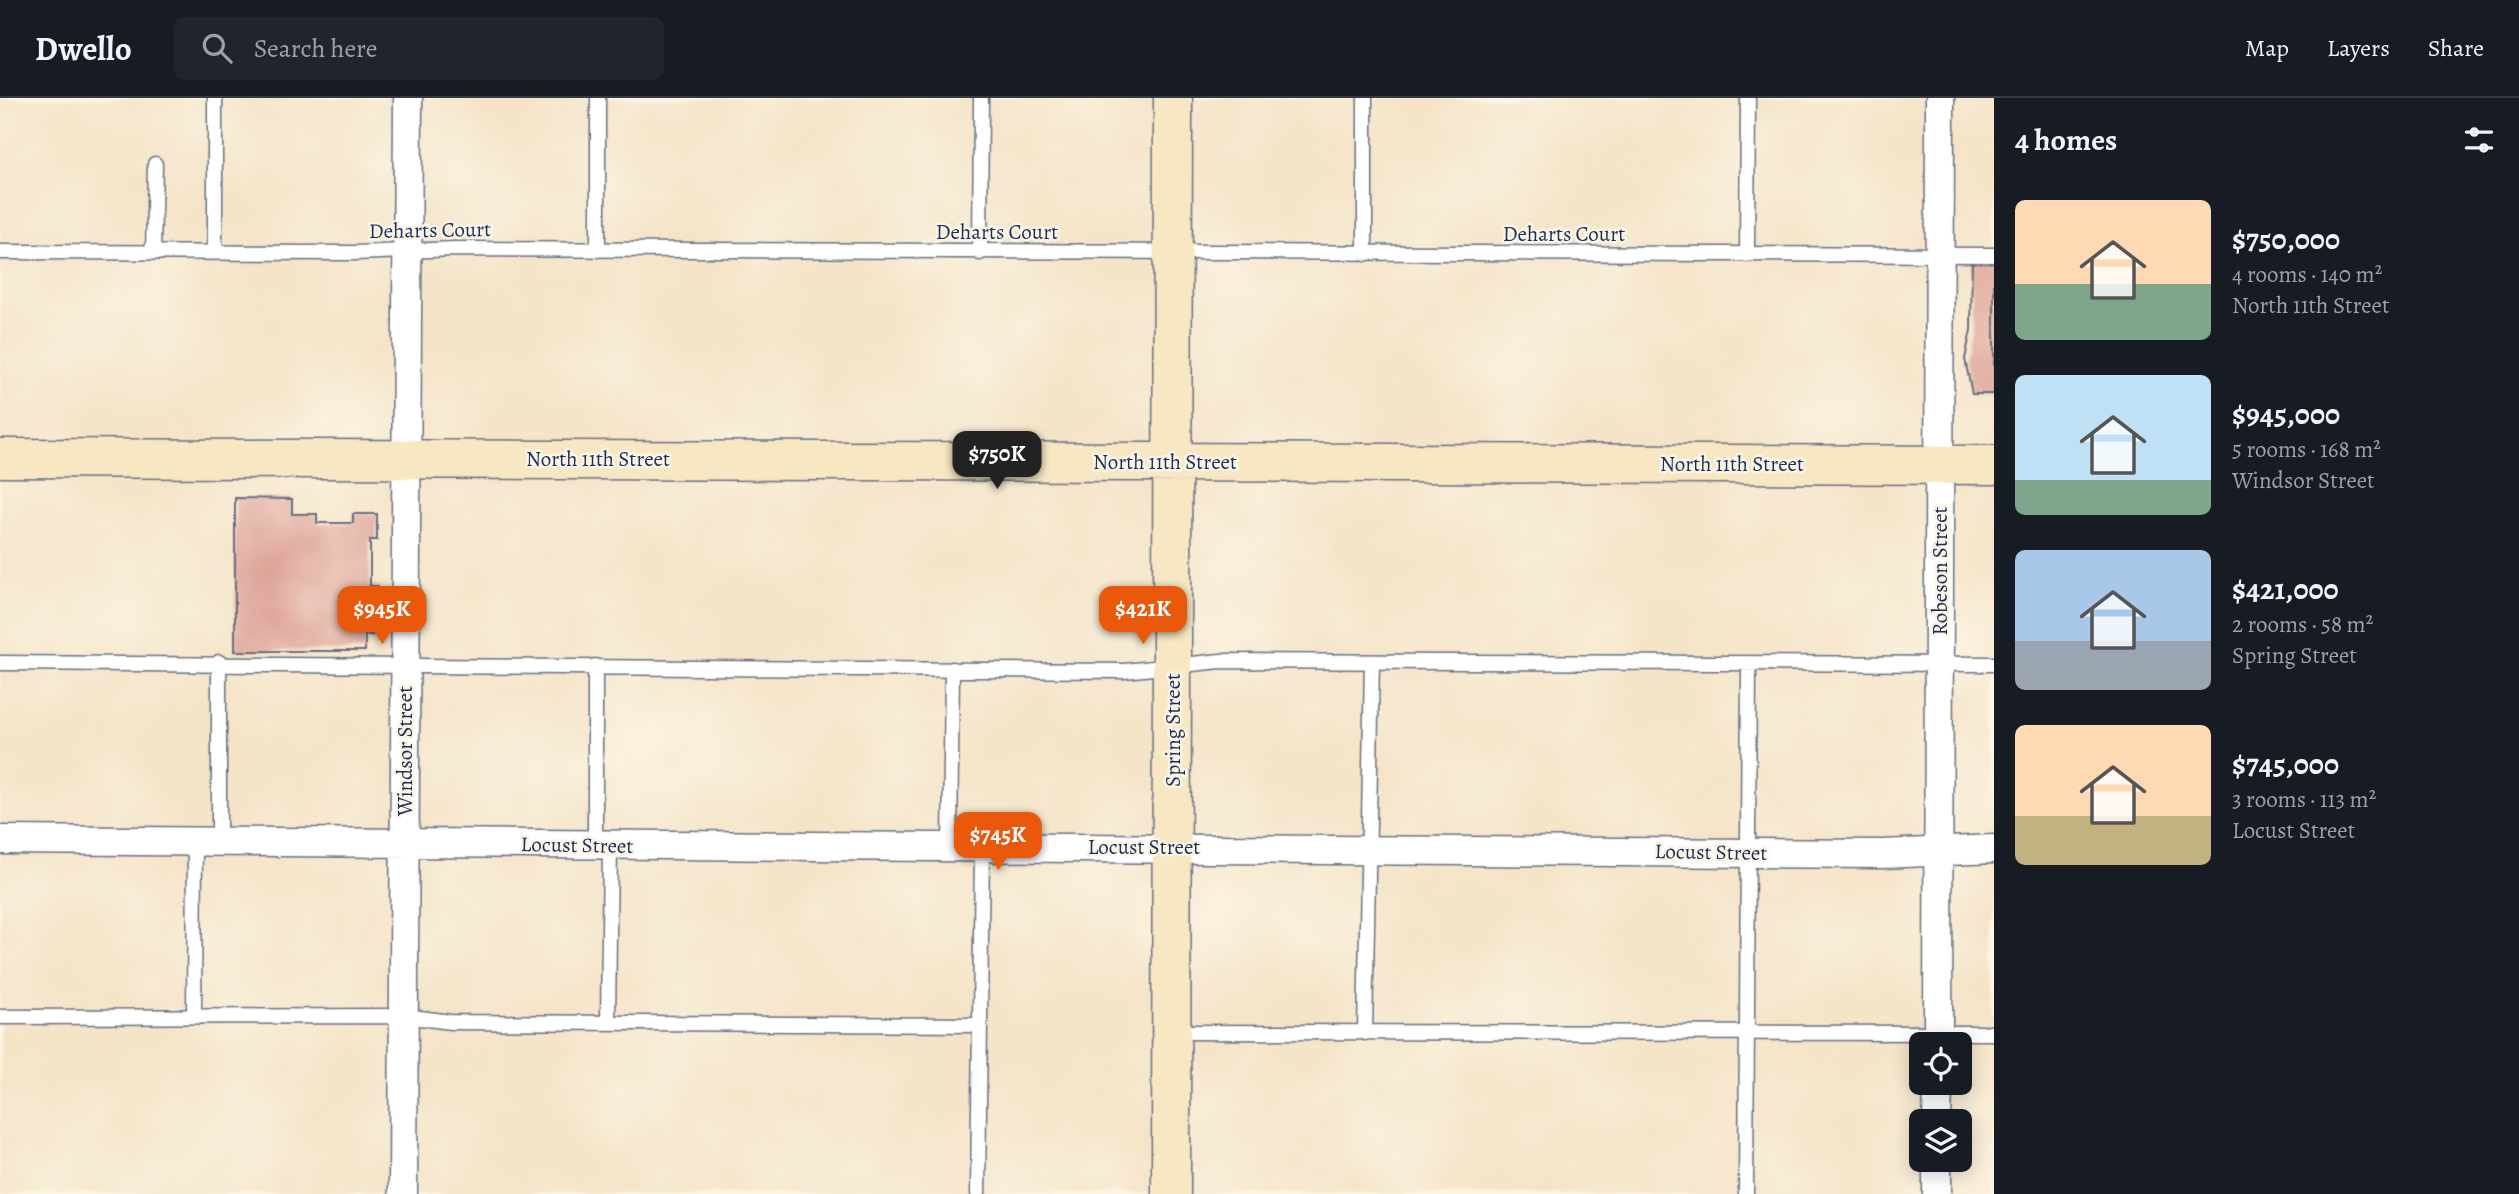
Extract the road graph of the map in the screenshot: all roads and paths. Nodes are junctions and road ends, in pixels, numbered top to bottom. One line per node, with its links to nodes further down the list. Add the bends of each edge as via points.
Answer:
1 (215, 98): 14 (lane)
2 (408, 98): 11 (street, Windsor Street)
3 (598, 98): 10 (lane)
4 (981, 98): 15 (lane)
5 (1173, 98): 16 (street, Spring Street)
6 (1365, 98): 17 (lane)
7 (1748, 98): 18 (lane)
8 (1940, 98): 19 (street, Robeson Street)
9 (155, 164): 13 (lane)
10 (598, 250): 11 (lane, Deharts Court); 15 (lane, Deharts Court)
11 (407, 251): 14 (lane, Deharts Court); 22 (street, Windsor Street)
12 (0, 252): 13 (lane, Deharts Court)
13 (153, 252): 14 (lane, Deharts Court)
14 (215, 253)
15 (980, 253): 16 (lane, Deharts Court)
16 (1172, 253): 17 (lane, Deharts Court); 23 (street, Spring Street)
17 (1365, 254): 18 (lane, Deharts Court)
18 (1747, 255): 19 (lane, Deharts Court)
19 (1940, 255): 20 (lane, Deharts Court); 24 (street, Robeson Street)
20 (1994, 255)
21 (0, 458): 22 (street, North 11th Street)
22 (407, 458): 23 (street, North 11th Street); 32 (street, Windsor Street)
23 (1172, 462): 24 (street, North 11th Street); 34 (street, Spring Street)
24 (1939, 465): 25 (street, North 11th Street); 30 (street, Robeson Street)
25 (1994, 465)
26 (219, 662): 28 (lane); 32 (lane); 37 (lane)
27 (1372, 662): 29 (lane); 34 (lane); 43 (lane)
28 (0, 663)
29 (1749, 664): 30 (lane); 46 (lane)
30 (1940, 664): 31 (lane); 45 (street, Robeson Street)
31 (1994, 664)
32 (406, 665): 33 (lane); 38 (street, Windsor Street)
33 (595, 666): 35 (lane); 39 (lane)
34 (1172, 666): 35 (lane, via 1124,671); 40 (street, Spring Street)
35 (952, 669): 41 (lane)
36 (0, 840): 37 (street, Locust Street)
37 (207, 840): 38 (street, Locust Street); 47 (lane)
38 (405, 843): 39 (street, Locust Street); 48 (street, Windsor Street)
39 (602, 845): 41 (street, Locust Street); 50 (lane)
40 (1173, 846): 42 (street, Locust Street); 43 (street, Locust Street); 52 (street, Spring Street)
41 (950, 848): 42 (street, Locust Street)
42 (982, 848): 51 (lane)
43 (1369, 849): 46 (street, Locust Street); 53 (lane)
44 (1994, 849): 45 (street, Locust Street)
45 (1940, 851): 46 (street, Locust Street); 54 (street, Robeson Street)
46 (1748, 853): 56 (lane)
47 (194, 1016): 48 (lane); 49 (lane)
48 (404, 1016): 50 (lane, via 451,1022); 60 (street, Windsor Street)
49 (0, 1017)
50 (608, 1023): 51 (lane)
51 (980, 1025): 61 (lane)
52 (1172, 1032): 53 (lane); 62 (street, Spring Street)
53 (1365, 1032): 56 (lane)
54 (1938, 1032)
55 (1994, 1033): 57 (lane)
56 (1747, 1034): 58 (lane); 63 (lane)
57 (1972, 1035)
58 (1909, 1038)
59 (1937, 1172): 64 (street)
60 (403, 1194)
61 (978, 1194)
62 (1171, 1194)
63 (1746, 1194)
64 (1937, 1194)

